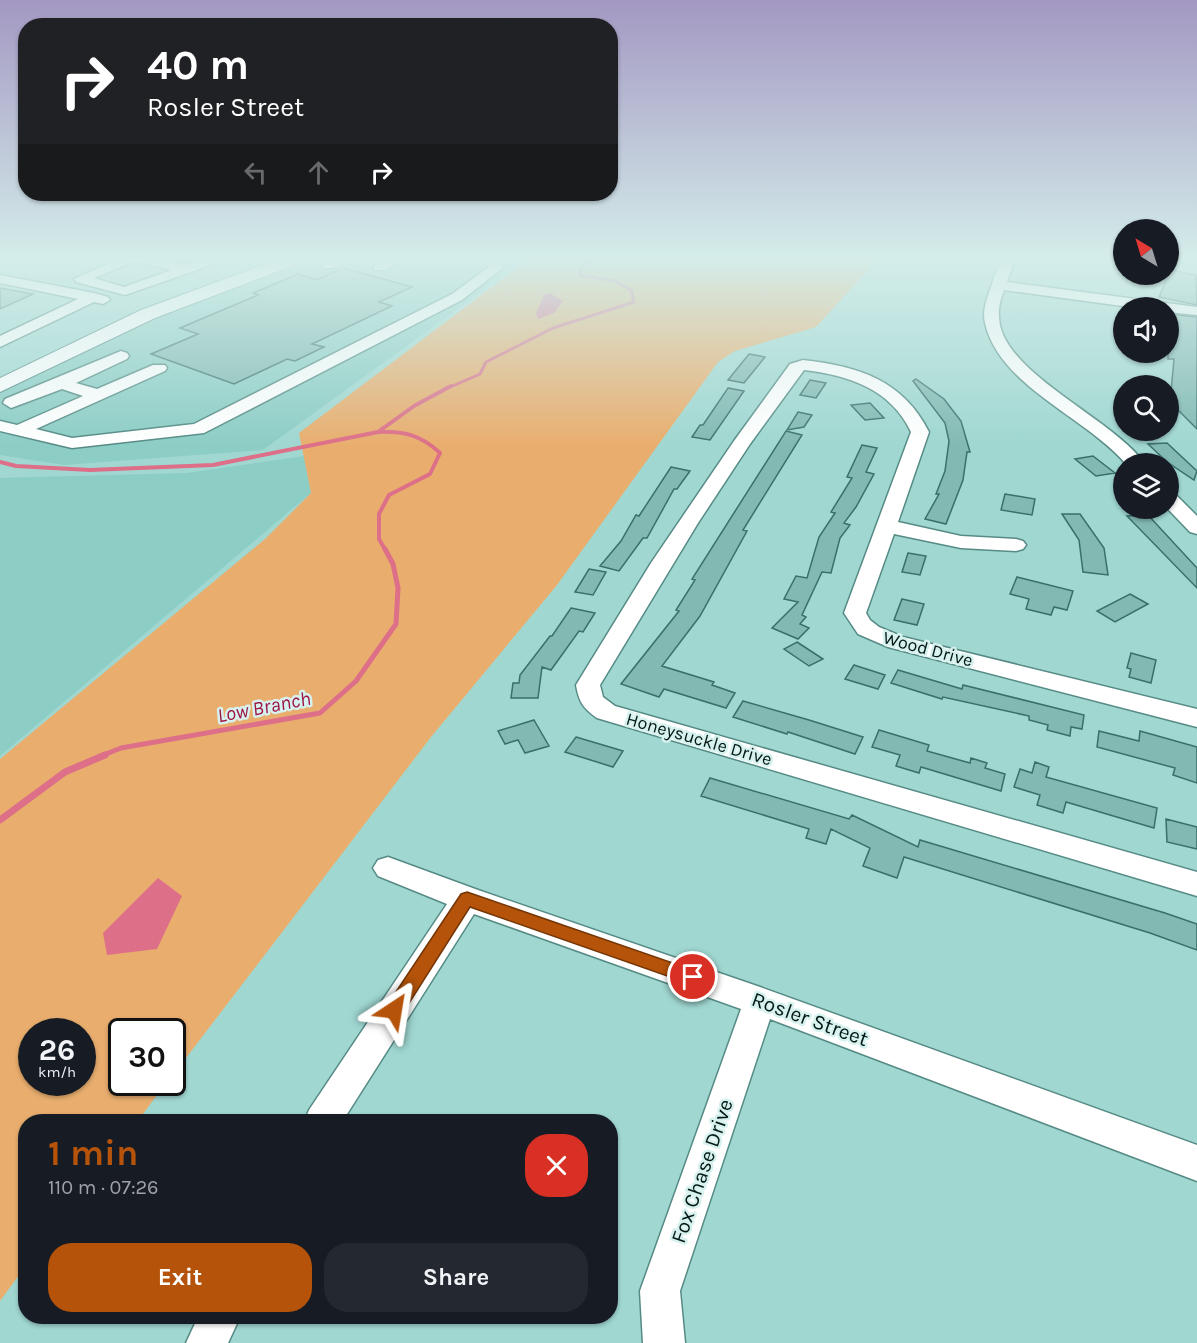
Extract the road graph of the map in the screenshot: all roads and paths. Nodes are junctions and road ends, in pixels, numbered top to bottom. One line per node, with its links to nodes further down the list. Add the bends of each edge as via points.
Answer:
1 (45, 321): 6 (street)
2 (97, 321): 9 (main road)
3 (134, 321): 12 (main road)
4 (411, 321): 16 (street, via 198,429 72,443)
5 (991, 321): 17 (street, via 1018,368 1112,438)
6 (0, 342)
7 (121, 356): 11 (street)
8 (803, 364): 19 (street, Wood Drive, via 844,371 867,380 897,397 915,416 920,432); 24 (street, Honeysuckle Drive, via 796,367 751,429 613,641 588,685 591,701 606,712)
9 (0, 366)
10 (159, 368): 13 (street)
11 (66, 381): 13 (street, via 67,385); 14 (street)
12 (0, 386)
13 (97, 395): 16 (street)
14 (11, 403)
15 (0, 426): 16 (street)
16 (19, 430)
17 (1126, 453)
18 (1179, 509): 20 (street)
19 (887, 526): 21 (street, via 961,542); 22 (street, Wood Drive, via 855,612 859,624 871,633)
20 (1197, 528)
21 (1016, 545)
22 (1197, 718)
23 (388, 868): 25 (street, Rosler Street)
24 (1197, 884)
25 (467, 898): 26 (street, Rosler Street); 27 (street)
26 (760, 1001): 28 (street, Rosler Street); 31 (street, Fox Chase Drive, via 660,1291)
27 (327, 1114)
28 (1197, 1163)
29 (216, 1324): 30 (street)
30 (207, 1343)
31 (664, 1343)

